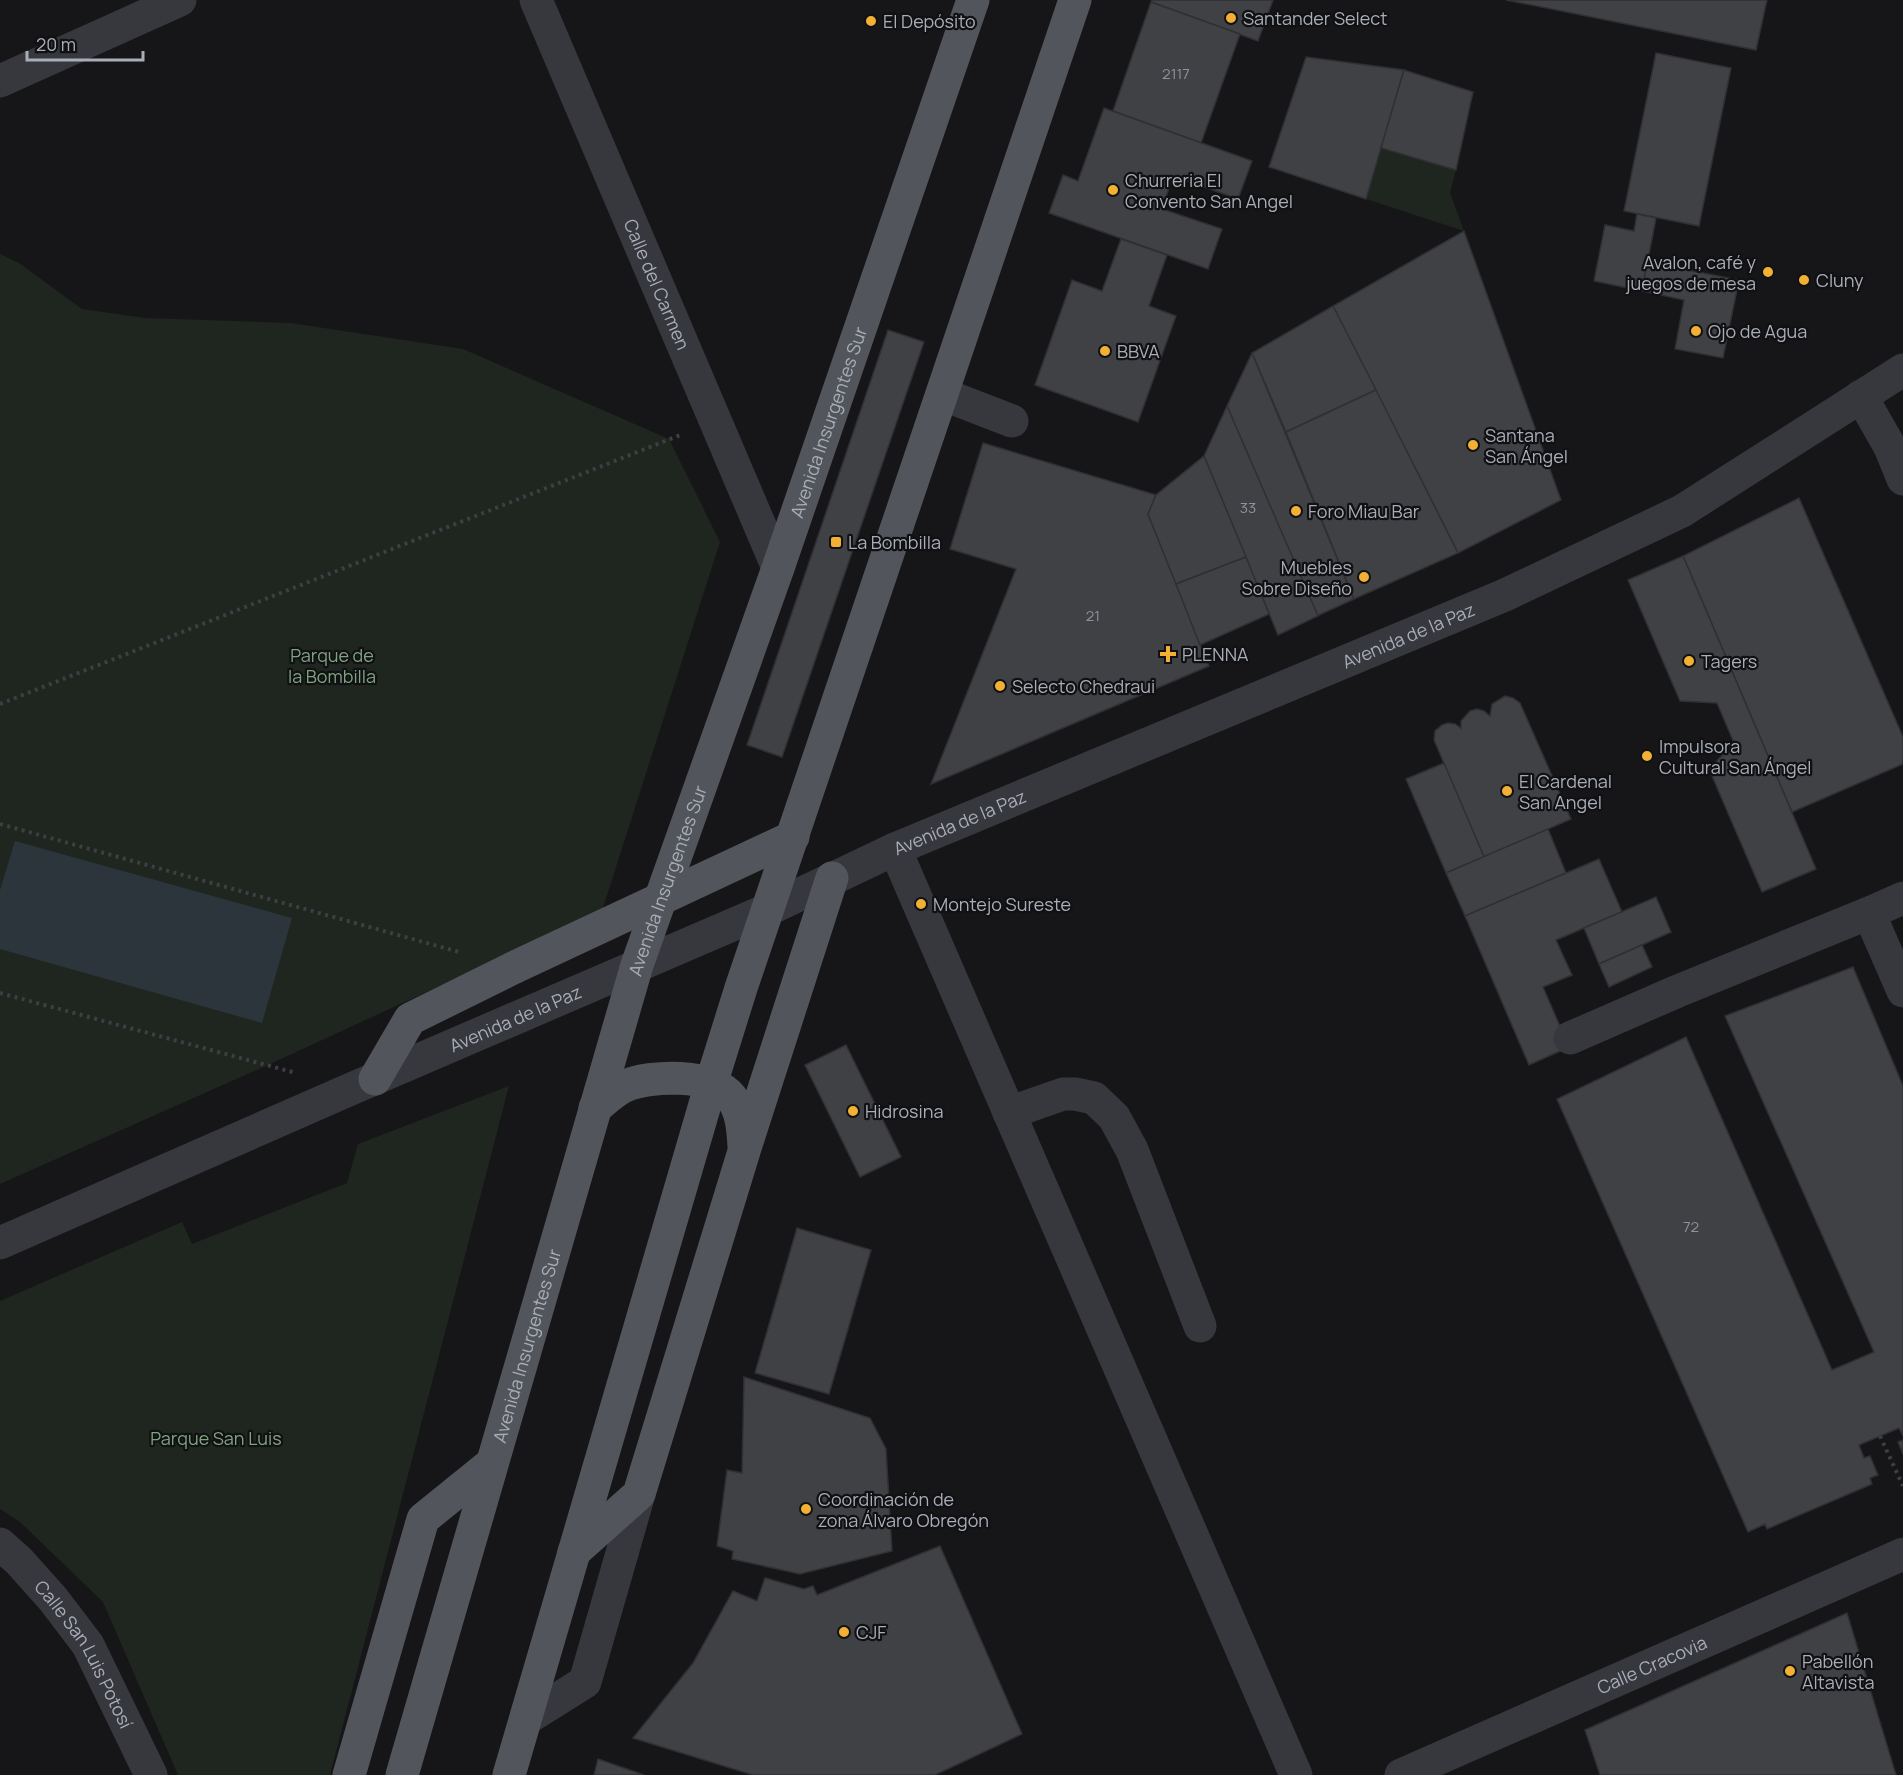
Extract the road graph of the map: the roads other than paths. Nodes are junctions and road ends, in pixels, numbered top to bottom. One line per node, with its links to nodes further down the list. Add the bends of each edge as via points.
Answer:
1 (180, 0): 5 (street)
2 (536, 0): 11 (street, Calle del Carmen)
3 (973, 0): 11 (main road, Avenida Insurgentes Sur)
4 (1075, 0): 7 (main road)
5 (0, 81)
6 (1899, 383): 8 (street, Avenida de la Paz)
7 (942, 394): 9 (street); 12 (main road)
8 (1860, 396): 10 (street, via 1890,447); 13 (street, Avenida de la Paz, via 1682,511 1505,595)
9 (1012, 421)
10 (1903, 479)
11 (778, 568): 16 (main road, Avenida Insurgentes Sur)
12 (793, 837): 16 (main road); 17 (main road)
13 (895, 849): 14 (street, Avenida de la Paz); 25 (street)
14 (832, 878): 17 (street, Avenida de la Paz); 26 (main road)
15 (1903, 898): 18 (street)
16 (660, 899): 19 (main road, Avenida Insurgentes Sur); 22 (main road, via 410,1019)
17 (767, 910): 19 (street, Avenida de la Paz); 23 (main road)
18 (1869, 913): 20 (street); 21 (street)
19 (637, 965): 22 (street, Avenida de la Paz); 24 (main road, Avenida Insurgentes Sur)
20 (1903, 991)
21 (1570, 1038)
22 (375, 1079): 27 (street, Avenida de la Paz)
23 (711, 1084): 24 (main road, via 673,1077 648,1080 624,1087); 26 (main road, via 731,1096 742,1118); 32 (main road)
24 (595, 1108): 29 (main road, Avenida Insurgentes Sur)
25 (1009, 1113): 28 (street, via 1063,1094 1075,1094 1094,1098 1114,1117 1132,1150); 39 (street)
26 (745, 1148): 30 (main road)
27 (0, 1243)
28 (1200, 1326)
29 (491, 1464): 36 (main road, via 423,1519); 37 (main road, Avenida Insurgentes Sur)
30 (639, 1494): 32 (main road); 34 (street, via 585,1682)
31 (0, 1544): 35 (street, Calle San Luis Potosí, via 53,1599 88,1645)
32 (574, 1552): 34 (main road)
33 (1903, 1554): 40 (street, Calle Cracovia)
34 (526, 1719): 38 (main road)
35 (151, 1775)
36 (349, 1775)
37 (402, 1775)
38 (509, 1775)
39 (1296, 1775)
40 (1401, 1775)

